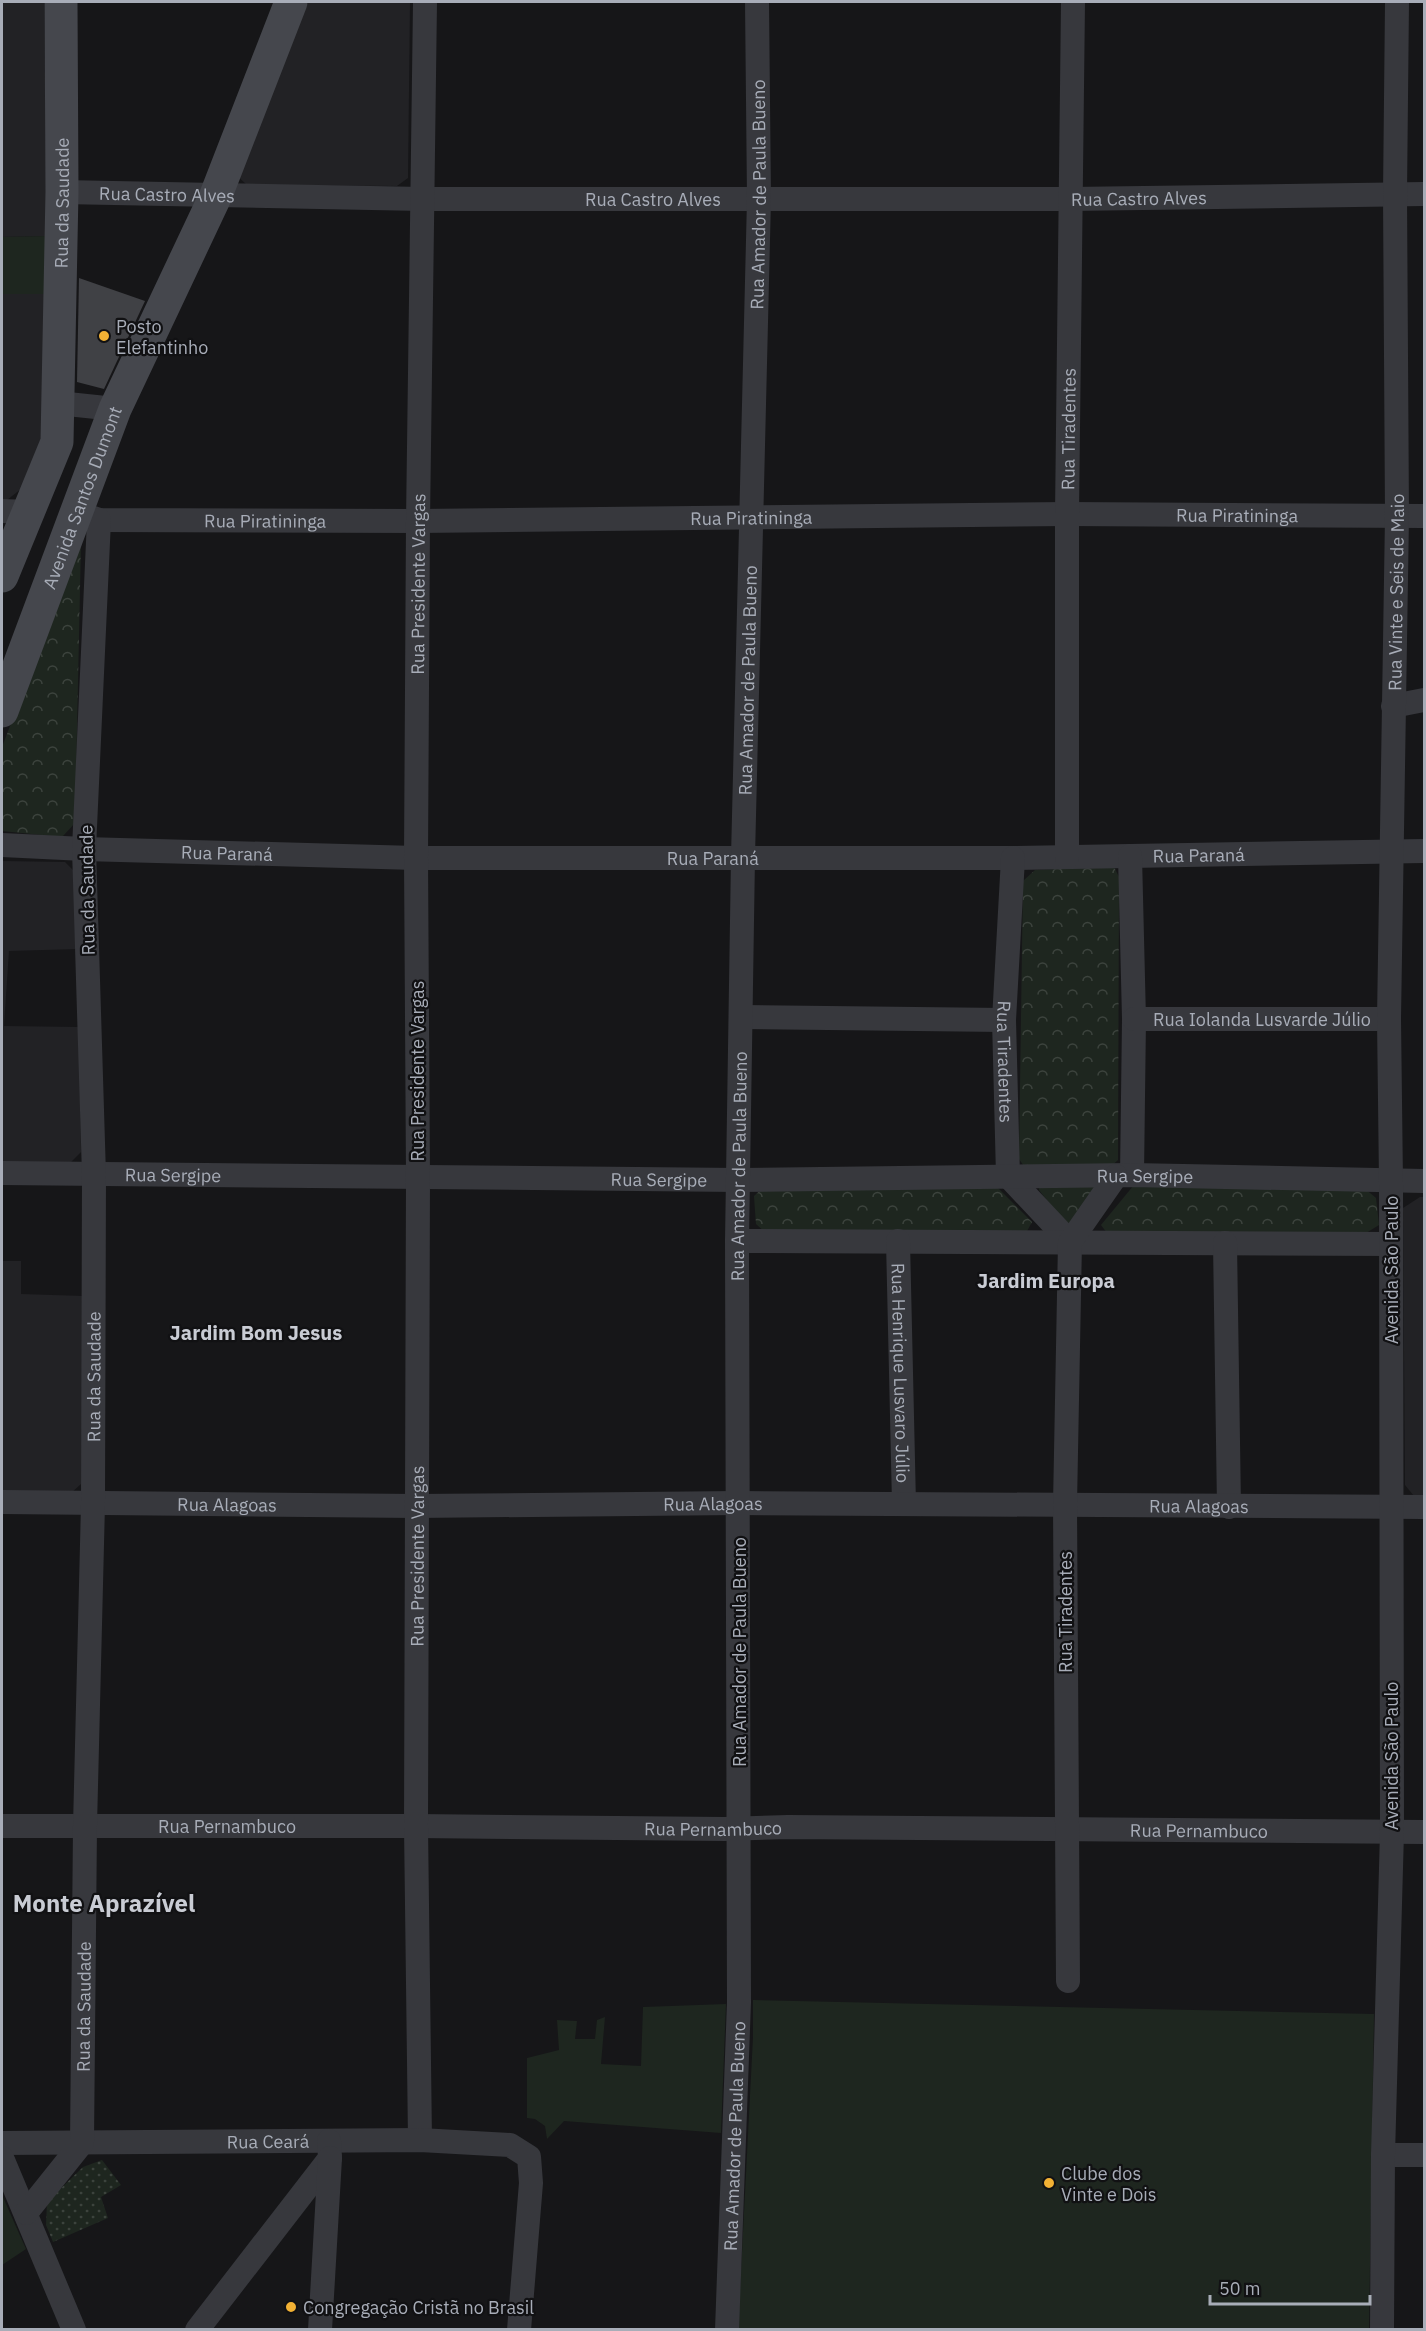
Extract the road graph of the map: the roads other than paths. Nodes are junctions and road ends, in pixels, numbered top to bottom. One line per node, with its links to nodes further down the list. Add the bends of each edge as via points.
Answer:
1 (61, 2): 7 (street, Rua da Saudade)
2 (291, 2): 10 (street)
3 (425, 2): 11 (street, Rua Presidente Vargas)
4 (756, 2): 12 (street, Rua Amador de Paula Bueno)
5 (1073, 2): 13 (street, Rua Tiradentes)
6 (1397, 2): 8 (street, Rua Vinte e Seis de Maio)
7 (62, 192): 10 (street, Rua Castro Alves); 14 (street, Rua da Saudade)
8 (1395, 194): 9 (street, Rua Castro Alves); 13 (street, Rua Castro Alves); 18 (street, Rua Vinte e Seis de Maio)
9 (1425, 194)
10 (216, 195): 11 (street, Rua Castro Alves); 15 (street)
11 (423, 199): 12 (street, Rua Castro Alves); 22 (street, Rua Presidente Vargas)
12 (759, 199): 13 (street, Rua Castro Alves); 21 (street, Rua Amador de Paula Bueno)
13 (1070, 199): 17 (street, Rua Tiradentes)
14 (58, 403): 15 (street, Avenida Santos Dumont); 16 (street, Avenida Santos Dumont, via 57,442)
15 (115, 409): 20 (street, Avenida Santos Dumont)
16 (15, 511): 23 (street, Avenida Santos Dumont)
17 (1067, 514): 18 (street, Rua Piratininga); 21 (street, Rua Piratininga); 33 (street, Rua Tiradentes)
18 (1397, 516): 19 (street, Rua Piratininga); 25 (street, Rua Vinte e Seis de Maio)
19 (1425, 516)
20 (88, 517): 22 (street, Rua Piratininga); 26 (street, Avenida Santos Dumont); 28 (street, Rua da Saudade)
21 (752, 517): 22 (street, Rua Piratininga); 32 (street, Rua Amador de Paula Bueno)
22 (418, 521): 34 (street, Rua Presidente Vargas)
23 (2, 576)
24 (1425, 700): 25 (street)
25 (1393, 706): 29 (street, Rua Vinte e Seis de Maio)
26 (2, 711)
27 (2, 845): 28 (street, Rua Paraná)
28 (84, 849): 34 (street, Rua Paraná); 41 (street, Rua da Saudade)
29 (1390, 851): 30 (street, Rua Paraná); 31 (street, Rua Paraná); 38 (street, Rua Vinte e Seis de Maio)
30 (1425, 851)
31 (1130, 856): 33 (street, Rua Paraná); 37 (street)
32 (743, 857): 34 (street, Rua Paraná); 35 (street, Rua Paraná); 36 (street, Rua Amador de Paula Bueno)
33 (1067, 857): 35 (street, Rua Paraná)
34 (416, 858): 44 (street, Rua Presidente Vargas)
35 (1013, 858): 39 (street, Rua Tiradentes)
36 (742, 1017): 39 (street); 45 (street, Rua Amador de Paula Bueno)
37 (1134, 1019): 38 (street, Rua Iolanda Lusvarde Júlio); 42 (street)
38 (1389, 1019): 47 (street, Rua Vinte e Seis de Maio)
39 (1004, 1020): 43 (street, Rua Tiradentes)
40 (2, 1173): 41 (street, Rua Sergipe)
41 (94, 1175): 44 (street, Rua Sergipe); 55 (street, Rua da Saudade)
42 (1124, 1175): 43 (street, Rua Sergipe); 47 (street, Rua Sergipe); 50 (street)
43 (1008, 1176): 45 (street, Rua Sergipe); 50 (street)
44 (418, 1177): 45 (street, Rua Sergipe); 58 (street, Rua Presidente Vargas)
45 (739, 1179): 48 (street, Rua Amador de Paula Bueno)
46 (1425, 1181): 47 (street, Rua Sergipe)
47 (1391, 1182): 52 (street, Avenida São Paulo)
48 (737, 1241): 49 (street); 54 (street, Rua Amador de Paula Bueno)
49 (898, 1241): 50 (street); 56 (street, Rua Henrique Lusvaro Júlio)
50 (1070, 1242): 51 (street); 57 (street, Rua Tiradentes)
51 (1225, 1244): 52 (street); 59 (street)
52 (1391, 1244): 60 (street, Avenida São Paulo)
53 (2, 1502): 55 (street, Rua Alagoas)
54 (738, 1503): 56 (street, Rua Alagoas); 58 (street, Rua Alagoas); 65 (street, Rua Amador de Paula Bueno)
55 (93, 1504): 58 (street, Rua Alagoas); 63 (street, Rua da Saudade)
56 (904, 1504): 57 (street, Rua Alagoas)
57 (1065, 1505): 59 (street, Rua Alagoas); 66 (street, Rua Tiradentes)
58 (416, 1506): 64 (street, Rua Presidente Vargas)
59 (1229, 1507): 60 (street, Rua Alagoas)
60 (1390, 1508): 61 (street, Rua Alagoas); 67 (street, Avenida São Paulo)
61 (1425, 1508)
62 (2, 1826): 63 (street, Rua Pernambuco)
63 (85, 1826): 64 (street, Rua Pernambuco); 72 (street, Rua da Saudade)
64 (416, 1826): 65 (street, Rua Pernambuco); 70 (street, Rua Presidente Vargas)
65 (740, 1828): 66 (street, Rua Pernambuco); 82 (street, Rua Amador de Paula Bueno, via 739,2002)
66 (1066, 1830): 67 (street, Rua Pernambuco); 69 (street, Rua Tiradentes)
67 (1392, 1832): 68 (street, Rua Pernambuco); 75 (street, Avenida São Paulo)
68 (1425, 1832)
69 (1068, 1981)
70 (420, 2140): 73 (street, Rua Ceará); 81 (street, Rua Ceará, via 510,2145 529,2157 531,2183)
71 (2, 2143): 72 (street, Rua Ceará)
72 (82, 2143): 73 (street, Rua Ceará); 77 (street)
73 (330, 2150): 79 (street); 80 (street)
74 (1425, 2155): 75 (street)
75 (1383, 2156): 83 (street, Avenida São Paulo)
76 (2, 2158): 77 (street)
77 (26, 2213): 78 (street)
78 (74, 2330)
79 (197, 2330)
80 (320, 2330)
81 (519, 2330)
82 (727, 2330)
83 (1382, 2330)

